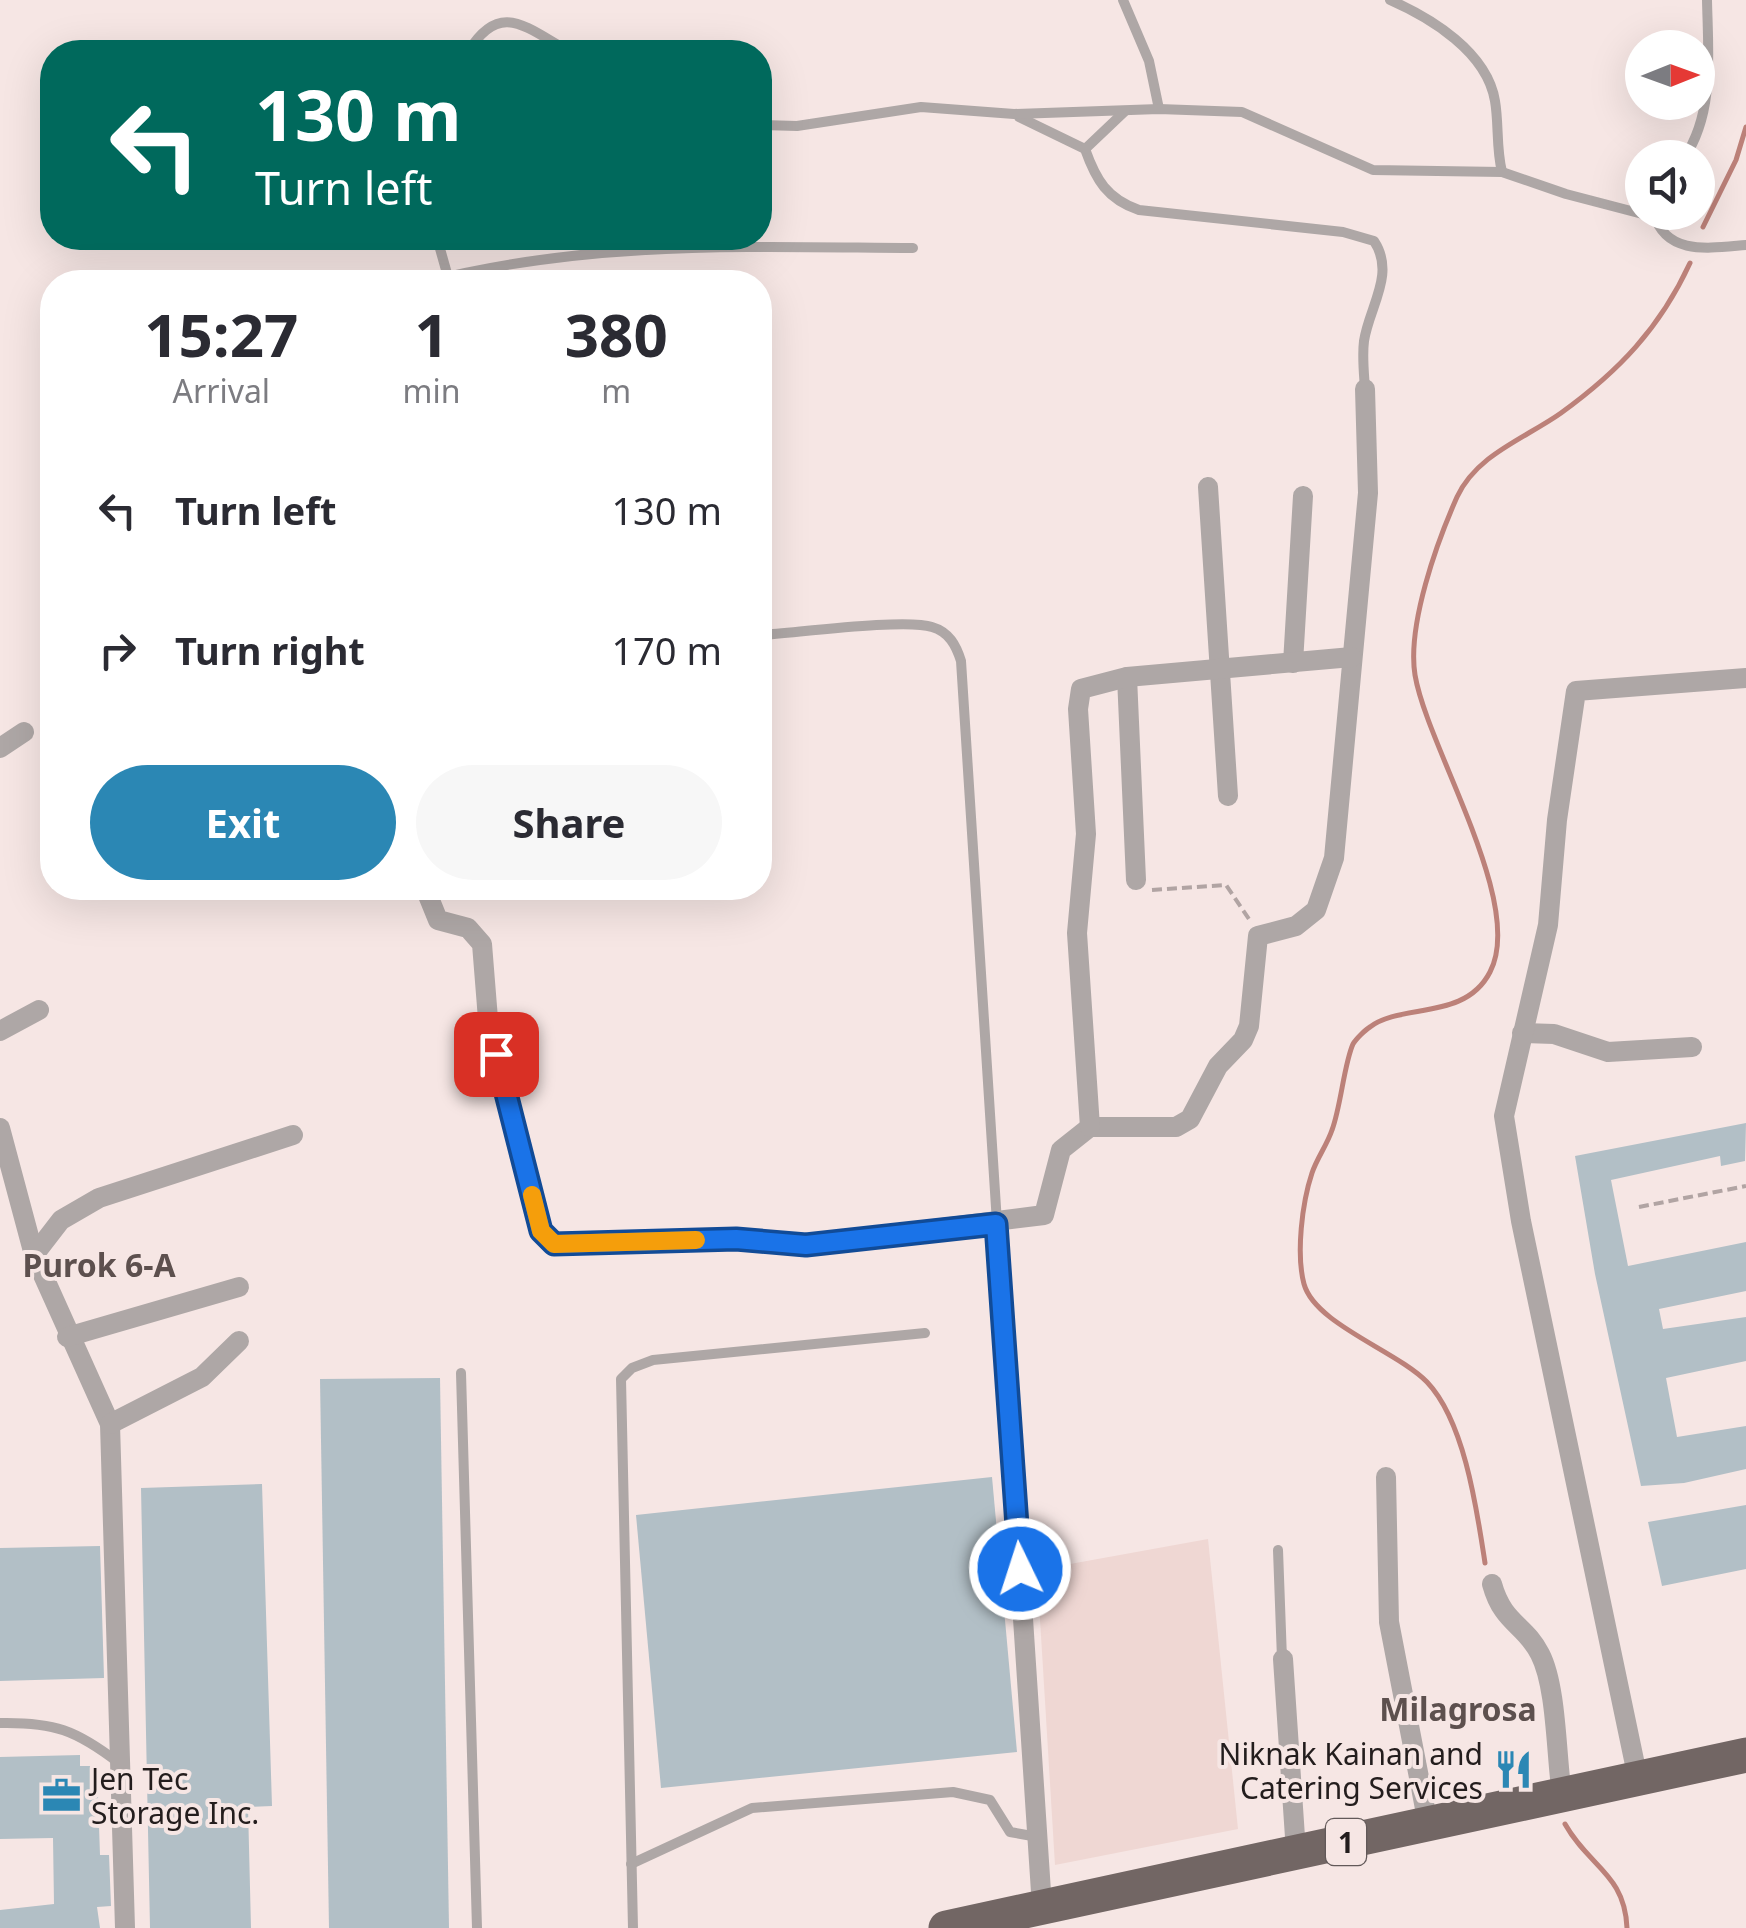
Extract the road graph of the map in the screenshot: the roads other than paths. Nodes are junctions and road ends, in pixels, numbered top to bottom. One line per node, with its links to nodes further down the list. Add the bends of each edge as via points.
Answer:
1 (1123, 0): 6 (lane, via 1149,61)
2 (1390, 0): 12 (lane, via 1460,43 1480,70 1496,104)
3 (1707, 0): 10 (lane, via 1704,110)
4 (474, 40): 5 (lane, via 494,16 508,15)
5 (550, 40)
6 (1159, 109): 7 (lane); 12 (lane, via 1242,112 1373,170)
7 (1125, 111): 8 (lane); 11 (lane)
8 (1014, 114): 9 (lane, via 921,108); 11 (lane)
9 (772, 125)
10 (1694, 140)
11 (1085, 150): 20 (lane, via 1105,191 1139,210 1374,241 1384,272 1364,336)
12 (1502, 172): 13 (lane)
13 (1625, 208)
14 (1665, 230): 15 (lane, via 1674,243)
15 (1746, 245)
16 (913, 248): 17 (lane)
17 (772, 249)
18 (698, 250): 19 (lane, via 591,251)
19 (473, 270)
20 (1365, 389): 24 (street, via 1368,493)
21 (1208, 488): 26 (street)
22 (1303, 496): 25 (street)
23 (772, 634): 41 (lane, via 918,624 956,644)
24 (1352, 657): 25 (street); 38 (street, via 1334,858 1316,910 1296,926 1258,936 1249,1026 1190,1118 1176,1127)
25 (1294, 663): 26 (street)
26 (1220, 668): 27 (street); 31 (street)
27 (1127, 677): 32 (street); 38 (street, via 1087,684 1079,697 1086,834 1077,934)
28 (1746, 678): 36 (street, via 1576,691 1548,924)
29 (24, 732): 30 (street)
30 (0, 748)
31 (1228, 796)
32 (1136, 880)
33 (430, 900): 41 (street, via 438,920 468,928 482,944 488,1019 549,1242 736,1239 806,1245)
34 (39, 1010): 35 (street)
35 (0, 1031)
36 (1522, 1032): 37 (street, via 1554,1034 1608,1052); 56 (street, via 1507,1091 1505,1141)
37 (1692, 1047)
38 (1090, 1127): 41 (street, via 1061,1150 1044,1215)
39 (0, 1128): 42 (street)
40 (294, 1136): 42 (street, via 100,1198 60,1220)
41 (996, 1224): 59 (street)
42 (34, 1255): 45 (street)
43 (238, 1287): 45 (street)
44 (925, 1334): 61 (lane, via 653,1360 620,1379)
45 (67, 1336): 48 (street)
46 (239, 1341): 48 (street, via 202,1377)
47 (461, 1373): 64 (lane)
48 (110, 1424): 55 (street)
49 (1386, 1477): 58 (street, via 1389,1622)
50 (1278, 1550): 52 (lane)
51 (1492, 1584): 57 (street, via 1499,1610 1540,1652 1551,1689)
52 (1282, 1659): 60 (street)
53 (0, 1723): 55 (lane, via 59,1726)
54 (1746, 1756): 56 (highway, 1)
55 (120, 1764): 63 (street)
56 (1638, 1779): 57 (highway, 1)
57 (1562, 1795): 58 (highway, 1)
58 (1428, 1824): 60 (highway, 1)
59 (1038, 1837): 61 (lane, via 1010,1832 990,1800 975,1794 914,1795 752,1808); 62 (street)
60 (1296, 1852): 62 (highway, 1)
61 (632, 1864): 65 (lane)
62 (1042, 1907): 66 (highway, 1)
63 (125, 1928)
64 (476, 1928)
65 (633, 1928)
66 (946, 1928)

